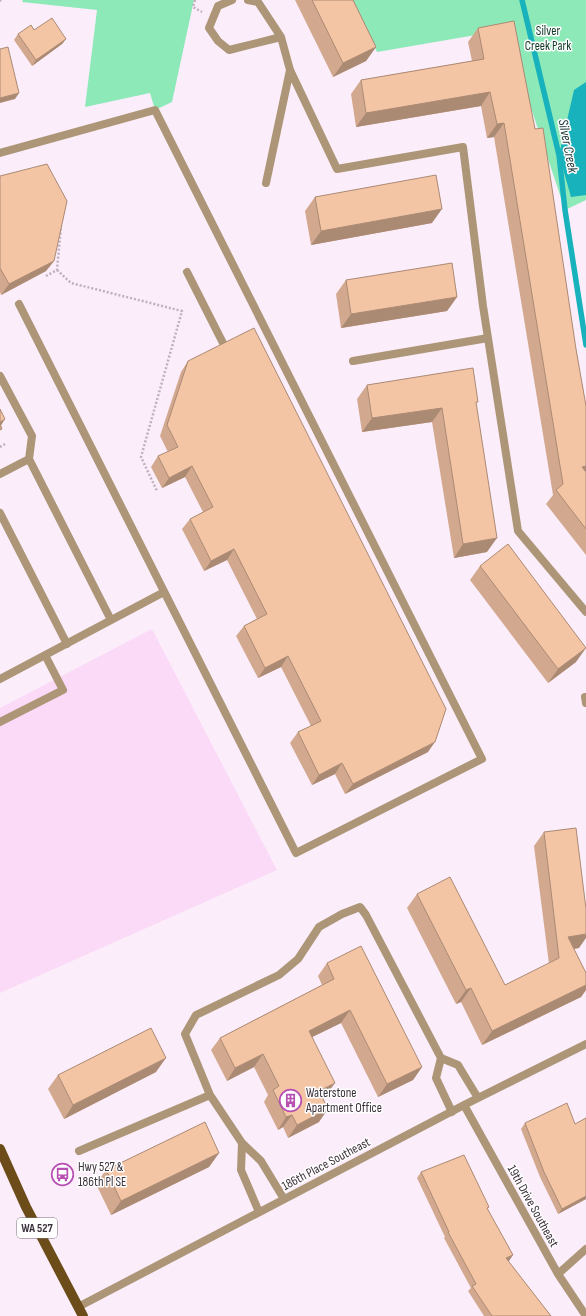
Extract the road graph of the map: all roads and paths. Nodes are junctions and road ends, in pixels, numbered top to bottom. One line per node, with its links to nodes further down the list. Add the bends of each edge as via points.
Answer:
1 (232, 0): 3 (street, via 218,6 209,28 218,41 229,50)
2 (248, 0): 3 (street, via 258,2)
3 (281, 37): 4 (street)
4 (290, 70): 6 (street); 12 (street, via 337,169 463,148)
5 (0, 153): 22 (street, via 155,110 482,759 296,853)
6 (266, 183)
7 (61, 221): 8 (path)
8 (57, 270): 10 (path); 20 (path, via 72,283 182,311 140,457)
9 (187, 272): 13 (street)
10 (46, 276)
11 (19, 304): 22 (street)
12 (488, 338): 14 (street); 23 (street, via 518,530)
13 (223, 343)
14 (353, 360)
15 (0, 376): 18 (street, via 32,436)
16 (6, 444): 17 (path)
17 (0, 447)
18 (29, 459): 19 (street); 24 (street)
19 (0, 474)
20 (157, 490)
21 (0, 513): 25 (street)
22 (164, 592): 24 (street)
23 (586, 612)
24 (111, 620): 25 (street)
25 (67, 644): 26 (street)
26 (44, 655): 27 (street); 28 (street, via 63,690)
27 (0, 678)
28 (0, 722)
29 (586, 1044): 32 (street, 186th Place Southeast)
30 (441, 1058): 31 (street, via 383,945 360,907 318,927 298,959 279,975 196,1015 185,1034); 32 (street, via 458,1065); 34 (street, via 436,1078)
31 (210, 1094): 35 (street); 37 (street)
32 (478, 1098): 33 (street, 186th Place Southeast)
33 (464, 1105): 34 (street, 186th Place Southeast); 41 (street, 19th Drive Southeast)
34 (452, 1112): 38 (street, 186th Place Southeast)
35 (242, 1143): 38 (street, via 261,1161); 39 (street, via 241,1170)
36 (0, 1149): 42 (main road, WA 527, via 26,1207)
37 (79, 1151)
38 (284, 1199): 39 (street, 186th Place Southeast)
39 (259, 1212): 42 (street, 186th Place Southeast)
40 (586, 1249): 41 (street)
41 (558, 1274): 44 (street, 19th Drive Southeast)
42 (78, 1306): 43 (main road, WA 527)
43 (83, 1316)
44 (586, 1316)

